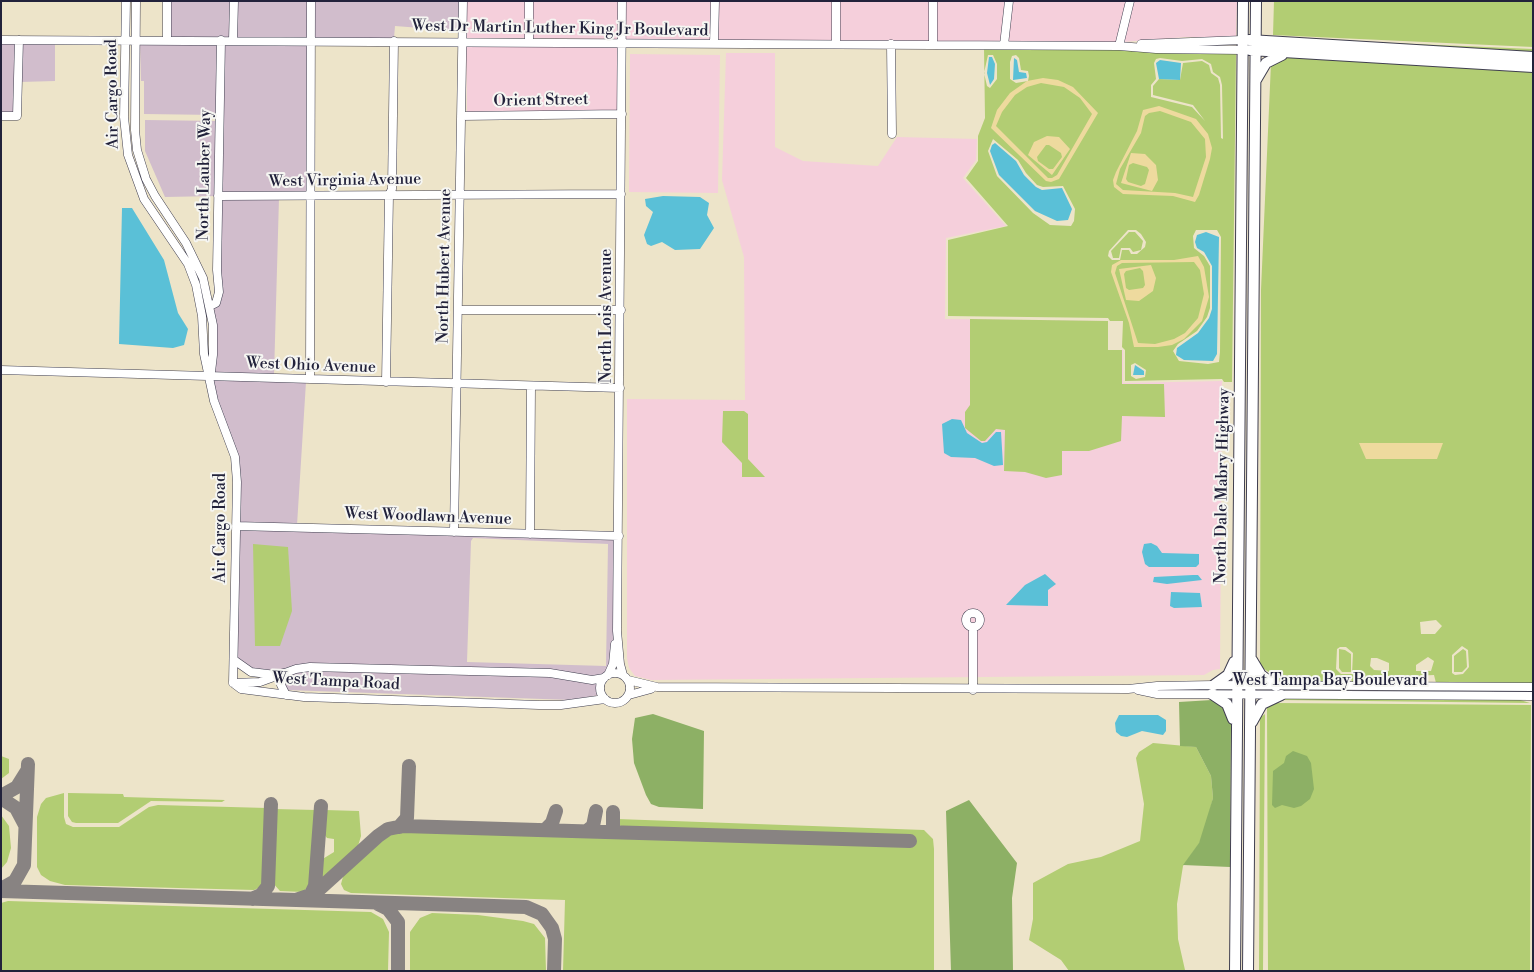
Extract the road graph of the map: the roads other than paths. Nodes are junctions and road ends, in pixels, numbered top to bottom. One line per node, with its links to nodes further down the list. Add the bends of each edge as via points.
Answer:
1 (126, 1): 18 (street, Air Cargo Road)
2 (136, 1): 19 (street, Air Cargo Road)
3 (167, 1): 20 (street)
4 (234, 1): 22 (street)
5 (311, 1): 23 (street)
6 (463, 1): 25 (street, North Hubert Avenue)
7 (529, 1): 26 (street)
8 (622, 1): 27 (street, North Lois Avenue)
9 (715, 1): 28 (street)
10 (836, 1): 29 (street)
11 (933, 1): 31 (street)
12 (1009, 1): 32 (street)
13 (1130, 1): 35 (street)
14 (1243, 1): 33 (main road, North Dale Mabry Highway)
15 (1256, 1): 34 (main road, North Dale Mabry Highway)
16 (1, 40): 17 (street, West Dr Martin Luther King Jr Boulevard)
17 (19, 40): 18 (street, West Dr Martin Luther King Jr Boulevard); 41 (street, via 17,116)
18 (125, 40): 19 (street, West Dr Martin Luther King Jr Boulevard); 55 (street, Air Cargo Road, via 124,117 128,156 144,199 192,273 200,299 204,354)
19 (135, 40): 20 (street, West Dr Martin Luther King Jr Boulevard); 49 (street, Air Cargo Road, via 135,130 140,160 155,196 198,264)
20 (167, 40): 21 (street, West Dr Martin Luther King Jr Boulevard)
21 (221, 40): 22 (street, West Dr Martin Luther King Jr Boulevard); 48 (street, North Lauber Way)
22 (233, 40): 23 (street, West Dr Martin Luther King Jr Boulevard)
23 (311, 41): 24 (street, West Dr Martin Luther King Jr Boulevard); 46 (street)
24 (394, 41): 25 (street, West Dr Martin Luther King Jr Boulevard); 47 (street, via 392,189)
25 (463, 41): 26 (street, West Dr Martin Luther King Jr Boulevard); 42 (street, North Hubert Avenue)
26 (529, 42): 27 (street, West Dr Martin Luther King Jr Boulevard)
27 (622, 42): 28 (street, West Dr Martin Luther King Jr Boulevard); 40 (street, North Lois Avenue)
28 (714, 44): 29 (street, West Dr Martin Luther King Jr Boulevard)
29 (836, 44): 30 (street, West Dr Martin Luther King Jr Boulevard)
30 (892, 44): 31 (street, West Dr Martin Luther King Jr Boulevard); 43 (street)
31 (933, 45): 32 (street, West Dr Martin Luther King Jr Boulevard)
32 (1004, 45): 35 (street, West Dr Martin Luther King Jr Boulevard)
33 (1242, 45): 34 (main road); 35 (street, West Dr Martin Luther King Jr Boulevard, via 1186,40); 52 (main road, North Dale Mabry Highway)
34 (1255, 45): 36 (main road); 37 (main road, via 1355,46); 39 (main road, North Dale Mabry Highway)
35 (1119, 46)
36 (1288, 54): 38 (main road); 39 (main road, via 1266,63)
37 (1533, 57)
38 (1533, 67)
39 (1255, 83): 53 (main road, North Dale Mabry Highway)
40 (622, 114): 42 (street, Orient Street); 45 (street, North Lois Avenue)
41 (1, 116)
42 (461, 116): 44 (street, North Hubert Avenue)
43 (892, 134)
44 (460, 194): 45 (street, West Virginia Avenue); 47 (street, West Virginia Avenue); 50 (street, North Hubert Avenue)
45 (621, 194): 51 (street, North Lois Avenue)
46 (311, 195): 47 (street, West Virginia Avenue); 48 (street, West Virginia Avenue); 56 (street)
47 (389, 195): 57 (street)
48 (218, 196): 49 (street, North Lauber Way, via 216,270 219,292 216,303)
49 (210, 306): 55 (street, Air Cargo Road, via 214,355)
50 (458, 310): 51 (street); 58 (street, North Hubert Avenue)
51 (621, 310): 60 (street, North Lois Avenue)
52 (1240, 369): 53 (main road); 67 (main road, North Dale Mabry Highway)
53 (1253, 369): 68 (main road, North Dale Mabry Highway)
54 (1, 370): 55 (street, West Ohio Avenue)
55 (210, 376): 56 (street, West Ohio Avenue); 61 (street, Air Cargo Road, via 214,401 234,458)
56 (310, 380): 57 (street, West Ohio Avenue)
57 (386, 382): 58 (street, West Ohio Avenue)
58 (458, 384): 59 (street, West Ohio Avenue); 62 (street, North Hubert Avenue)
59 (531, 386): 60 (street, West Ohio Avenue); 63 (street)
60 (620, 388): 64 (street, North Lois Avenue)
61 (236, 526): 62 (street, West Woodlawn Avenue); 69 (street, Air Cargo Road)
62 (454, 532): 63 (street, West Woodlawn Avenue)
63 (530, 534): 64 (street, West Woodlawn Avenue)
64 (619, 536): 66 (street, North Lois Avenue)
65 (973, 627): 80 (street)
66 (617, 631): 71 (street, North Lois Avenue, via 613,664); 72 (street, North Lois Avenue, via 620,664)
67 (1236, 656): 81 (main road, via 1228,675); 82 (main road, North Dale Mabry Highway)
68 (1251, 656): 83 (main road, North Dale Mabry Highway); 84 (main road, via 1260,675)
69 (234, 660): 70 (street, via 250,672); 73 (street, Air Cargo Road)
70 (279, 674): 71 (street, West Tampa Road, via 310,667 561,674 592,680); 73 (street, West Tampa Road, via 260,682); 85 (street)
71 (606, 677): 72 (street, via 616,673); 93 (street, via 600,690)
72 (626, 678): 78 (street, West Tampa Bay Boulevard); 86 (street)
73 (233, 683): 85 (street, West Tampa Road, via 241,689)
74 (1324, 686): 75 (street, West Tampa Bay Boulevard); 84 (street, West Tampa Bay Boulevard); 87 (street)
75 (1342, 686): 76 (street, West Tampa Bay Boulevard); 88 (street)
76 (1398, 686): 77 (street, West Tampa Bay Boulevard); 89 (street)
77 (1478, 686): 79 (street, West Tampa Bay Boulevard); 90 (street)
78 (657, 687): 80 (street, West Tampa Bay Boulevard); 86 (street, West Tampa Bay Boulevard)
79 (1533, 687)
80 (972, 689): 81 (street, West Tampa Bay Boulevard)
81 (1214, 689): 82 (street, West Tampa Bay Boulevard); 96 (main road, via 1227,704)
82 (1236, 690): 83 (street, West Tampa Bay Boulevard); 96 (main road, North Dale Mabry Highway)
83 (1250, 690): 84 (street, West Tampa Bay Boulevard); 95 (main road, North Dale Mabry Highway)
84 (1278, 690): 87 (street, West Tampa Bay Boulevard); 95 (main road, via 1262,704)
85 (286, 695): 93 (street, West Tampa Road, via 551,705)
86 (629, 695): 93 (street, via 616,703)
87 (1324, 695): 88 (street, West Tampa Bay Boulevard)
88 (1342, 695): 89 (street, West Tampa Bay Boulevard)
89 (1398, 695): 90 (street, West Tampa Bay Boulevard)
90 (1478, 696): 91 (street, West Tampa Bay Boulevard)
91 (1517, 696): 92 (street, West Tampa Bay Boulevard); 94 (street)
92 (1533, 696)
93 (605, 699)
94 (1533, 701)
95 (1250, 725): 98 (main road, North Dale Mabry Highway)
96 (1236, 728): 97 (main road, North Dale Mabry Highway)
97 (1235, 966): 98 (main road)
98 (1248, 966)

